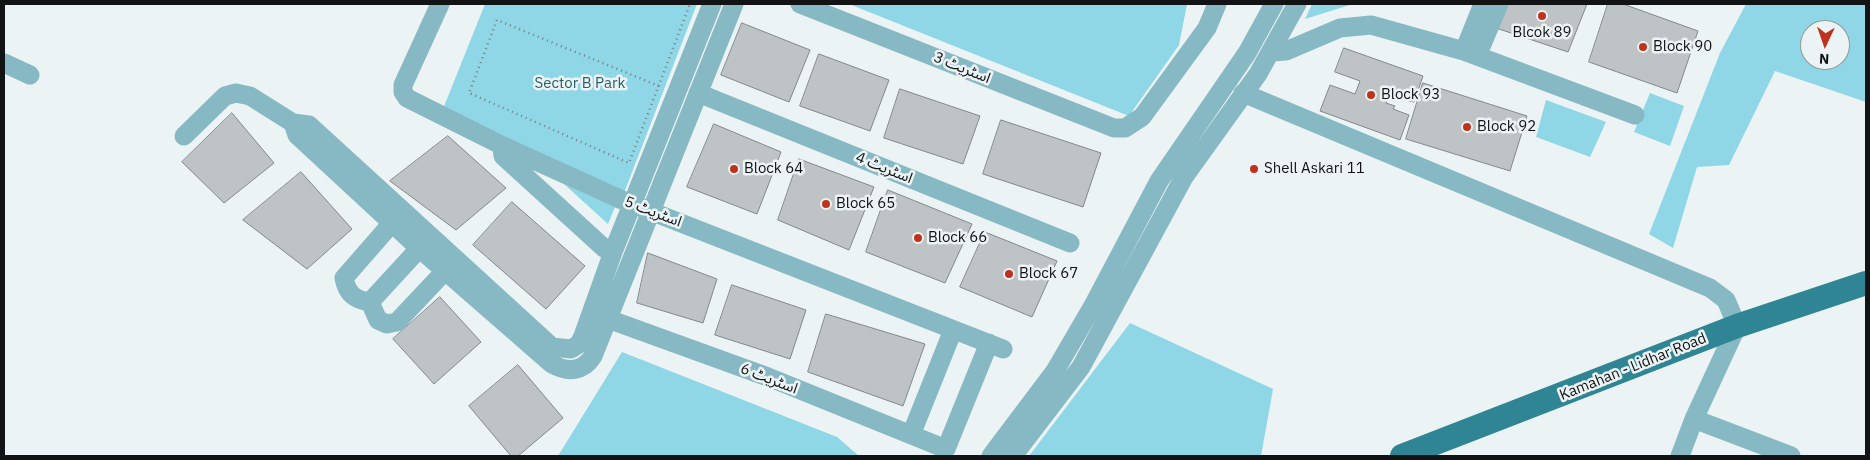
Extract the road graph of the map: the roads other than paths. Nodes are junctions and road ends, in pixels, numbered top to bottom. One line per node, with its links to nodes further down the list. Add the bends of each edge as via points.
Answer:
1 (440, 4): 19 (street, اسٹریٹ 5, via 403,85 403,92 407,98)
2 (712, 4): 20 (street)
3 (734, 4): 14 (street)
4 (800, 4): 5 (street, اسٹریٹ 3, via 1114,128 1125,128 1142,117 1207,28)
5 (1217, 4)
6 (1274, 4): 28 (street, via 1246,53 1159,181)
7 (1297, 4): 10 (street)
8 (1483, 4): 11 (street)
9 (1499, 4): 11 (street)
10 (1271, 52): 11 (street, via 1286,51 1340,28 1371,24); 15 (street)
11 (1471, 54): 16 (street)
12 (4, 63): 13 (street)
13 (30, 76)
14 (698, 93): 20 (street); 23 (street, اسٹریٹ 4)
15 (1243, 93): 28 (street, via 1184,177); 31 (street, via 1710,288 1726,300)
16 (1635, 115)
17 (293, 123): 18 (street, via 250,96 236,93 225,96); 21 (street, via 297,135); 22 (street, via 309,125)
18 (184, 136)
19 (503, 146): 20 (street, اسٹریٹ 5); 24 (street, via 503,156 604,248)
20 (642, 208): 24 (street); 30 (street); 32 (street, اسٹریٹ 5)
21 (392, 223): 22 (street); 27 (street, via 344,278 350,295)
22 (425, 242): 25 (street); 27 (street); 33 (street, via 552,347)
23 (1070, 243)
24 (613, 252): 29 (street)
25 (445, 271): 27 (street, via 397,322 387,324 378,320); 34 (street, via 552,364 563,370)
26 (1866, 283): 31 (main road, Kamahan - Lidhar Road)
27 (370, 302)
28 (1102, 308): 38 (street); 39 (street, via 1081,367)
29 (591, 312): 30 (street, اسٹریٹ 6); 33 (street, via 583,336)
30 (608, 321): 34 (street, via 588,363); 36 (street, اسٹریٹ 6, via 768,377)
31 (1737, 326): 35 (street); 40 (main road, Kamahan - Lidhar Road)
32 (953, 330): 36 (street); 37 (street, اسٹریٹ 5, via 996,346)
33 (571, 349): 34 (street)
34 (574, 370)
35 (1694, 418): 41 (street); 42 (street)
36 (910, 435): 37 (street, اسٹریٹ 6)
37 (946, 449)
38 (990, 456)
39 (1013, 456)
40 (1402, 456)
41 (1680, 456)
42 (1791, 456)

